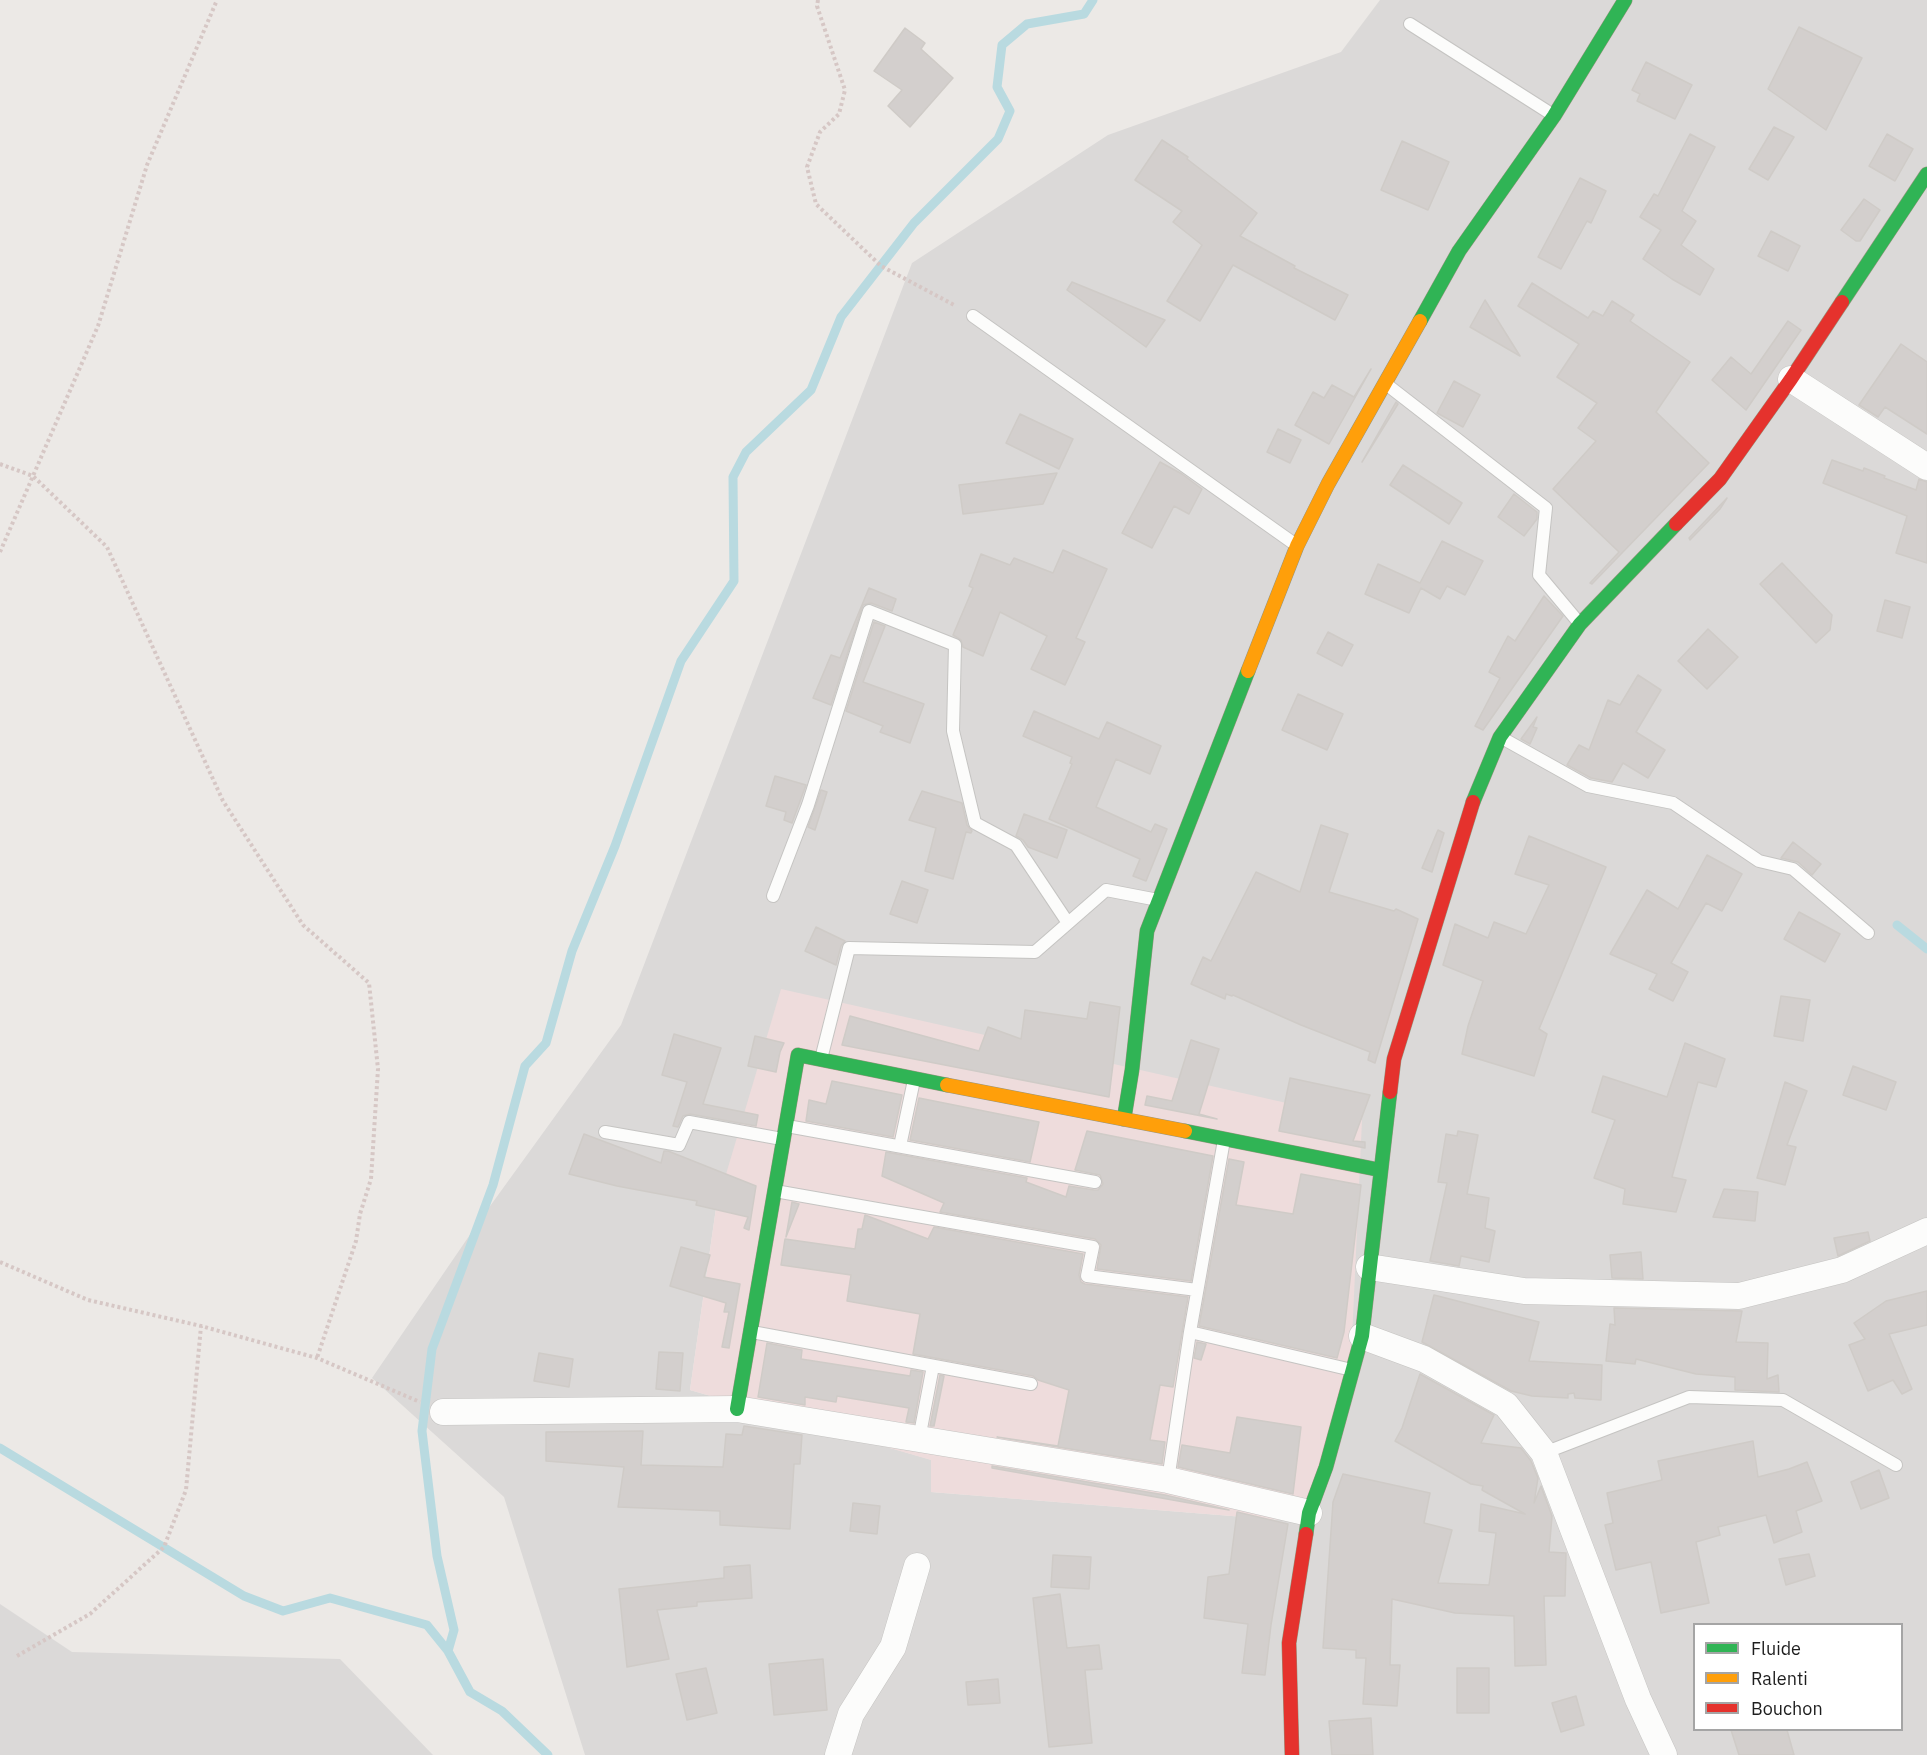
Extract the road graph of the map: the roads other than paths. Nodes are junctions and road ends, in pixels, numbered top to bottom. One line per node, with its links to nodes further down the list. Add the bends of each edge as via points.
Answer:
1 (1625, 0): 3 (street)
2 (1410, 24): 3 (lane)
3 (1554, 116): 7 (street, via 1459,251)
4 (1927, 174): 6 (street)
5 (973, 316): 9 (lane)
6 (1791, 379): 8 (street); 10 (street, via 1720,479)
7 (1385, 383): 9 (street); 10 (lane, via 1546,508 1539,575)
8 (1927, 467)
9 (1297, 546): 13 (street)
10 (1580, 624): 11 (street)
11 (1500, 737): 15 (lane, via 1588,786 1673,803 1759,861 1793,869); 23 (street, via 1473,803 1394,1059)
12 (773, 896): 14 (lane, via 808,805 869,611 955,645 953,731 975,823 1016,845)
13 (1159, 901): 14 (lane, via 1106,890); 18 (street, via 1147,931)
14 (1068, 923): 16 (lane, via 1035,952 849,948)
15 (1868, 933)
16 (821, 1060): 17 (street); 20 (street, via 798,1055)
17 (915, 1078): 18 (street); 22 (lane)
18 (1124, 1119): 21 (street)
19 (605, 1132): 20 (lane, via 679,1145 689,1122)
20 (784, 1132): 22 (lane); 25 (street)
21 (1224, 1139): 23 (street); 28 (lane)
22 (900, 1146): 24 (lane)
23 (1380, 1170): 27 (street)
24 (1095, 1182)
25 (775, 1191): 28 (lane, via 1093,1247 1087,1276); 29 (street)
26 (1927, 1231): 27 (street, via 1842,1270 1739,1296 1524,1291)
27 (1369, 1267): 31 (street)
28 (1197, 1290): 30 (lane)
29 (750, 1332): 32 (lane); 35 (street)
30 (1190, 1332): 33 (lane); 40 (lane)
31 (1362, 1336): 33 (street); 38 (street, via 1424,1359 1506,1405)
32 (933, 1366): 34 (lane); 37 (lane)
33 (1354, 1370): 41 (street)
34 (1031, 1384)
35 (737, 1409): 36 (street); 37 (street)
36 (443, 1412)
37 (919, 1438): 40 (street)
38 (1544, 1453): 39 (lane, via 1689,1396 1783,1401); 45 (street, via 1638,1699)
39 (1896, 1465)
40 (1168, 1480): 41 (street)
41 (1309, 1513): 44 (street, via 1289,1643)
42 (917, 1566): 43 (street, via 893,1647 851,1714)
43 (838, 1755)
44 (1292, 1755)
45 (1664, 1755)

